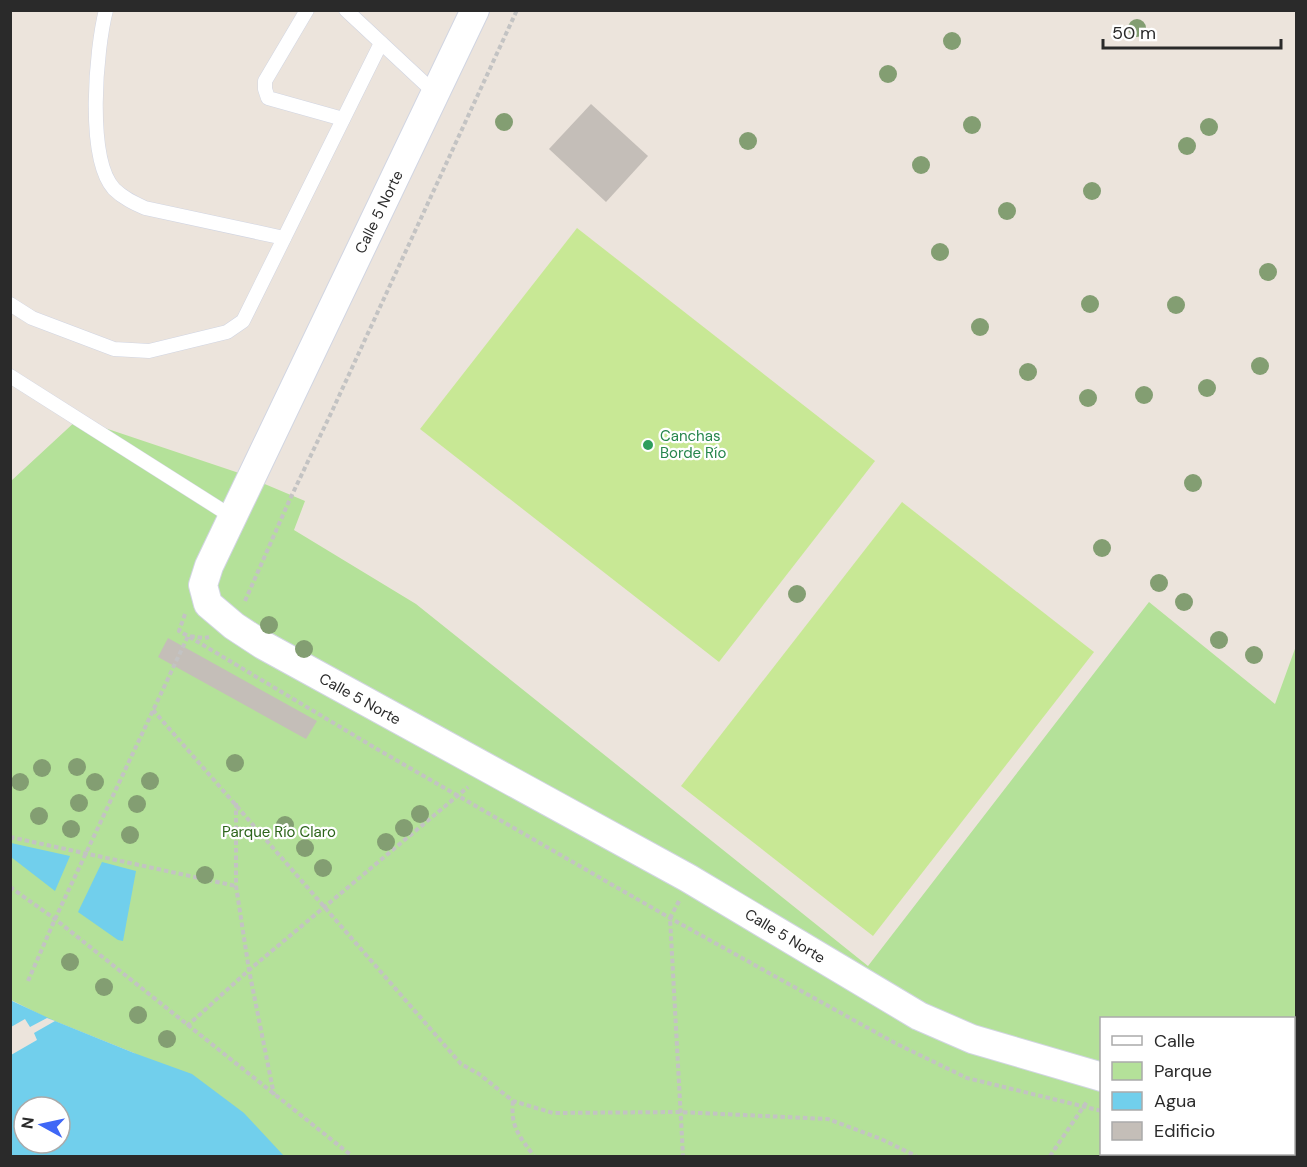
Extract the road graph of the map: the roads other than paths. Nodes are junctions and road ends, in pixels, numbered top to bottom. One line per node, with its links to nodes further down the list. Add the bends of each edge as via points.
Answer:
1 (106, 10): 8 (lane, via 95,91 99,153 113,188 145,208)
2 (307, 10): 7 (lane, via 266,81 266,94 268,98)
3 (346, 10): 5 (lane)
4 (475, 10): 6 (street, Calle 5 Norte)
5 (381, 43): 6 (lane); 7 (lane)
6 (436, 94): 11 (street, Calle 5 Norte)
7 (343, 119): 8 (lane)
8 (284, 238): 9 (lane, via 243,321 227,332 149,351 114,350 32,318)
9 (10, 304)
10 (10, 376): 11 (lane)
11 (234, 518): 12 (street, Calle 5 Norte, via 209,566 204,585 208,604 234,626 339,688 688,878 919,1016)
12 (1096, 1086)

